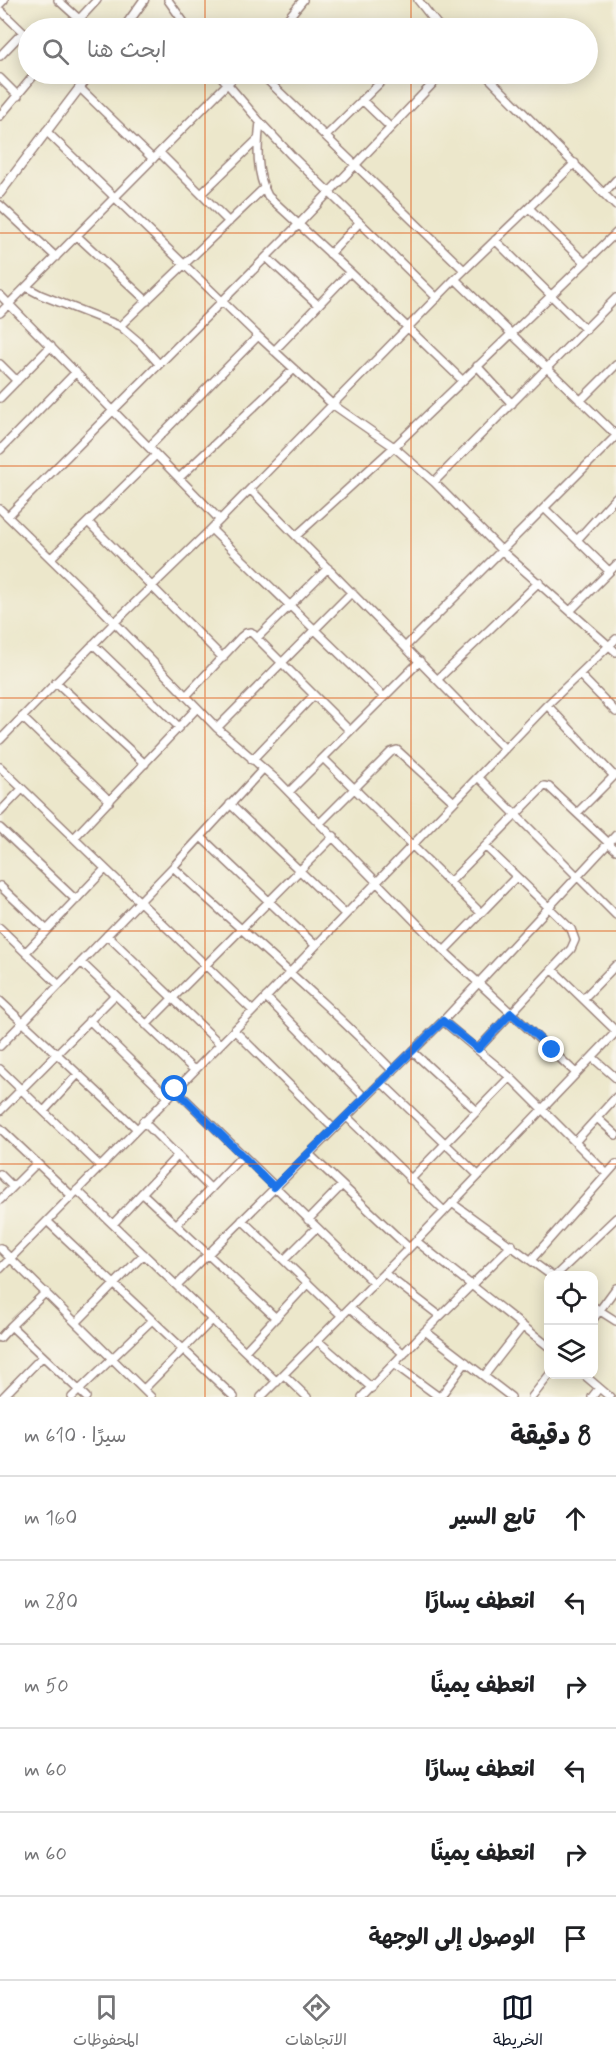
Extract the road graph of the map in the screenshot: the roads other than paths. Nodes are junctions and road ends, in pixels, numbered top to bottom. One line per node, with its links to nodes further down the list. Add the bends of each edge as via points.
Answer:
1 (4, 0): 8 (street)
2 (58, 0): 10 (street)
3 (97, 0): 11 (street)
4 (144, 0): 12 (main road)
5 (168, 0): 13 (street)
6 (303, 0): 14 (street)
7 (418, 0): 15 (street)
8 (0, 4)
9 (0, 10): 16 (street)
10 (78, 18)
11 (80, 18)
12 (131, 18)
13 (181, 18)
14 (288, 18)
15 (430, 18)
16 (18, 27)
17 (18, 41): 18 (street)
18 (0, 56)
19 (0, 78): 28 (street)
20 (27, 84): 28 (street)
21 (83, 84): 27 (main road)
22 (227, 84): 31 (street); 36 (street)
23 (271, 84): 34 (street)
24 (379, 84): 29 (street)
25 (432, 84): 32 (street)
26 (495, 84): 38 (street)
27 (80, 88): 33 (main road); 37 (street)
28 (18, 96): 30 (street)
29 (362, 100): 32 (street); 34 (street)
30 (0, 116)
31 (260, 122): 35 (street); 43 (street)
32 (390, 127): 39 (street)
33 (46, 131): 42 (main road); 46 (street)
34 (326, 136): 39 (street)
35 (258, 139): 41 (street); 45 (street)
36 (160, 153): 37 (street); 45 (street)
37 (153, 159): 46 (street)
38 (575, 163): 44 (street); 49 (street)
39 (354, 164): 43 (street); 61 (street)
40 (616, 180): 44 (street)
41 (264, 188): 50 (street); 52 (street)
42 (0, 192)
43 (328, 192): 51 (street); 52 (street)
44 (604, 193): 48 (street)
45 (201, 194): 50 (street)
46 (115, 197): 54 (street); 60 (street)
47 (0, 205): 57 (street)
48 (616, 206)
49 (529, 208): 55 (street); 59 (street)
50 (229, 222): 60 (street)
51 (359, 223): 56 (street); 67 (street)
52 (298, 225): 56 (street); 58 (street)
53 (616, 233): 59 (street)
54 (77, 236): 57 (street); 69 (street)
55 (495, 240): 61 (street); 66 (street)
56 (330, 254): 62 (street)
57 (56, 257): 64 (street)
58 (266, 257): 70 (street); 72 (street)
59 (585, 263): 66 (street)
60 (185, 265): 69 (street); 70 (street)
61 (464, 270): 63 (street)
62 (350, 272): 72 (street); 75 (street)
63 (454, 279): 67 (street); 77 (street)
64 (26, 287): 71 (street); 74 (street)
65 (0, 295): 71 (street)
66 (551, 296): 76 (street); 77 (street)
67 (437, 298): 75 (street)
68 (616, 298): 76 (street)
69 (147, 301): 74 (street)
70 (222, 301): 78 (street); 82 (street)
71 (9, 304): 73 (street); 79 (street)
72 (318, 305): 80 (street)
73 (0, 313)
74 (120, 326): 82 (street)
75 (408, 328): 88 (street); 92 (street)
76 (586, 330): 86 (street)
77 (511, 334): 84 (street); 86 (street)
78 (258, 336): 80 (street); 96 (street)
79 (51, 346): 87 (street); 89 (street)
80 (274, 351): 85 (street)
81 (0, 364): 89 (street)
82 (159, 364): 94 (street)
83 (616, 365): 91 (street)
84 (477, 366): 88 (street); 93 (street)
85 (294, 369): 92 (street); 100 (street)
86 (547, 369): 91 (street); 93 (street)
87 (76, 372): 94 (street); 98 (street)
88 (462, 380): 97 (street)
89 (17, 381): 90 (street)
90 (0, 398)
91 (580, 401): 95 (street)
92 (332, 404): 97 (street); 102 (street)
93 (512, 404): 101 (street)
94 (113, 410): 96 (street); 106 (street)
95 (615, 432): 104 (street)
96 (149, 447): 99 (street)
97 (394, 447): 101 (street); 110 (street)
98 (0, 450)
99 (156, 454): 100 (street); 108 (street)
100 (179, 478): 107 (street)
101 (434, 482): 112 (street)
102 (250, 489): 107 (street); 110 (street)
103 (616, 497): 111 (street)
104 (544, 508): 111 (street); 112 (street)
105 (0, 509): 106 (street)
106 (8, 516): 113 (street)
107 (219, 520): 109 (street)
108 (88, 522): 113 (street); 118 (street)
109 (211, 529): 118 (street); 120 (street)
110 (296, 536): 115 (street)
111 (577, 540): 116 (street)
112 (501, 550): 117 (street); 127 (street)
113 (51, 558): 122 (street)
114 (616, 565): 116 (street)
115 (328, 568): 119 (street); 120 (street)
116 (609, 571): 121 (street)
117 (539, 582): 121 (street); 134 (street)
118 (152, 586): 122 (street); 130 (street)
119 (352, 592): 123 (street); 127 (street)
120 (290, 606): 123 (street); 124 (street)
121 (571, 610): 128 (street)
122 (115, 622): 126 (street); 137 (street)
123 (316, 630): 132 (street); 138 (street)
124 (257, 638): 130 (street, via 246,633); 132 (street)
125 (616, 639): 128 (street)
126 (93, 644): 135 (street); 143 (street)
127 (406, 646): 131 (street)
128 (610, 646): 129 (street); 133 (street)
129 (616, 652)
130 (223, 658): 137 (street)
131 (420, 661): 134 (street); 138 (street)
132 (283, 663): 136 (street); 144 (street)
133 (580, 675): 139 (street); 141 (street)
134 (438, 679): 147 (street)
135 (56, 682): 142 (street); 150 (street)
136 (315, 695): 145 (street); 149 (street)
137 (186, 696): 140 (street)
138 (384, 698): 145 (street)
139 (547, 705): 147 (street); 153 (street)
140 (197, 708): 143 (street); 144 (street)
141 (616, 712)
142 (22, 717): 146 (street); 158 (street)
143 (179, 727): 150 (street)
144 (217, 728): 149 (street)
145 (350, 731): 148 (street)
146 (0, 740)
147 (505, 749): 154 (street)
148 (323, 758): 156 (street); 157 (street)
149 (252, 760): 152 (street)
150 (145, 764): 158 (street)
151 (0, 767): 155 (street)
152 (263, 769): 157 (street); 160 (street)
153 (615, 775): 162 (street)
154 (478, 777): 159 (street); 163 (street)
155 (22, 789): 161 (street); 169 (street)
156 (355, 789): 159 (street, via 391,752 398,750); 164 (street); 171 (street)
157 (289, 792): 164 (street)
158 (110, 801): 169 (street)
159 (454, 802): 171 (street)
160 (230, 804): 168 (street); 176 (street)
161 (0, 812)
162 (577, 813): 163 (street, via 544,786); 170 (street)
163 (516, 816): 172 (street); 177 (street)
164 (320, 823): 167 (street)
165 (0, 828): 182 (street)
166 (616, 835): 170 (street)
167 (334, 836): 176 (street); 179 (street)
168 (201, 837): 174 (street); 184 (street)
169 (74, 838): 175 (street)
170 (608, 843): 173 (street); 177 (street)
171 (413, 845): 179 (street); 180 (street)
172 (486, 847): 178 (street); 180 (street)
173 (616, 850)
174 (173, 867): 183 (street); 191 (street)
175 (105, 869): 182 (street); 183 (street)
176 (300, 871): 184 (street); 187 (street)
177 (578, 876): 185 (street); 188 (street)
178 (516, 877): 185 (street); 186 (street)
179 (378, 880): 187 (street); 194 (street)
180 (450, 882): 186 (street)
181 (0, 886): 190 (street)
182 (76, 900): 190 (street)
183 (139, 902): 192 (street); 198 (street)
184 (269, 902): 191 (street); 193 (street)
185 (548, 908): 199 (street, via 575,935 571,949); 201 (street)
186 (481, 913): 194 (street)
187 (345, 914): 193 (street)
188 (616, 915)
189 (0, 928): 195 (street)
190 (47, 930): 195 (street)
191 (241, 930): 198 (street); 200 (street)
192 (107, 935): 196 (street); 204 (street)
193 (315, 945): 200 (street)
194 (444, 951): 201 (street)
195 (26, 952): 202 (street)
196 (81, 962): 202 (street); 203 (street)
197 (616, 965): 206 (street)
198 (206, 966): 204 (street); 208 (street)
199 (552, 969): 206 (street); 209 (street)
200 (290, 972): 205 (street); 224 (street)
201 (478, 983): 209 (street); 211 (street)
202 (59, 985): 212 (street)
203 (115, 995): 210 (street); 213 (street)
204 (173, 998): 213 (street); 216 (street)
205 (266, 998): 208 (street); 234 (street)
206 (583, 999): 215 (street)
207 (0, 1001): 212 (street)
208 (253, 1011): 214 (street)
209 (511, 1013): 218 (street); 225 (street)
210 (89, 1020): 220 (street); 232 (street)
211 (443, 1021): 218 (street); 219 (street)
212 (23, 1023): 217 (street); 220 (street)
213 (146, 1025): 223 (street)
214 (234, 1030): 216 (street); 244 (street)
215 (616, 1031): 221 (street)
216 (220, 1044): 223 (street)
217 (0, 1046)
218 (478, 1049): 227 (street)
219 (413, 1052): 224 (street); 237 (street)
220 (56, 1053): 226 (street); 230 (street)
221 (592, 1057): 225 (street); 228 (street)
222 (0, 1069): 230 (street)
223 (194, 1070): 231 (street)
224 (393, 1071): 229 (street)
225 (576, 1073): 235 (street)
226 (78, 1074): 236 (street); 243 (street)
227 (510, 1077): 235 (street); 237 (street)
228 (616, 1078)
229 (381, 1082): 234 (street); 247 (street)
230 (21, 1089): 236 (street); 238 (street)
231 (175, 1089): 232 (street); 249 (street)
232 (168, 1096): 241 (street)
233 (616, 1096): 240 (street)
234 (365, 1098): 239 (street)
235 (541, 1109): 246 (street); 256 (street)
236 (44, 1111): 253 (street)
237 (477, 1111): 247 (street)
238 (0, 1112)
239 (346, 1117): 244 (street); 257 (street)
240 (597, 1118): 245 (street); 246 (street)
241 (143, 1121): 243 (street); 250 (street)
242 (0, 1128): 251 (street)
243 (136, 1128): 253 (street)
244 (334, 1129): 248 (street)
245 (616, 1135)
246 (575, 1142): 255 (street)
247 (446, 1144): 256 (street); 257 (street)
248 (309, 1154): 258 (street); 260 (street)
249 (243, 1155): 260 (street); 261 (street)
250 (177, 1156): 261 (street); 263 (street)
251 (37, 1163): 259 (street); 262 (street)
252 (616, 1164): 255 (street)
253 (100, 1166): 262 (street)
254 (0, 1174): 259 (street)
255 (607, 1174): 281 (street)
256 (478, 1175): 265 (street)
257 (410, 1180): 266 (street)
258 (342, 1185): 269 (street); 277 (street)
259 (13, 1187): 264 (street)
260 (274, 1187): 268 (street); 269 (street)
261 (211, 1189): 272 (street)
262 (75, 1193): 270 (street); 271 (street)
263 (142, 1193): 271 (street); 272 (street)
264 (0, 1200)
265 (452, 1203): 266 (street); 275 (street)
266 (444, 1211): 274 (street)
267 (616, 1218): 285 (street)
268 (242, 1220): 279 (street); 282 (street)
269 (308, 1220): 273 (street)
270 (47, 1221): 280 (street); 289 (street)
271 (113, 1224): 278 (street)
272 (176, 1225): 279 (street)
273 (316, 1228): 282 (street); 288 (street)
274 (416, 1241): 277 (street); 290 (street)
275 (512, 1245): 281 (street); 290 (street)
276 (0, 1248): 280 (street)
277 (409, 1248): 286 (street)
278 (144, 1254): 289 (street); 291 (street)
279 (207, 1254): 291 (street); 299 (street)
280 (10, 1258): 283 (street); 293 (street)
281 (532, 1259): 284 (street)
282 (284, 1260): 287 (street)
283 (0, 1269)
284 (548, 1271)
285 (558, 1271)
286 (384, 1273): 288 (street); 298 (street)
287 (308, 1283): 297 (street); 299 (street)
288 (374, 1283): 294 (street)
289 (114, 1284): 300 (street); 303 (street)
290 (472, 1285): 298 (street); 305 (street)
291 (177, 1286): 301 (street)
292 (616, 1288): 295 (street)
293 (45, 1292): 303 (street); 304 (street)
294 (350, 1308): 297 (street); 312 (street)
295 (598, 1309)
296 (598, 1313): 302 (street)
297 (342, 1316): 308 (street)
298 (440, 1316): 306 (street)
299 (276, 1318): 311 (street)
300 (152, 1320): 310 (street); 314 (street)
301 (212, 1320): 310 (street); 311 (street)
302 (616, 1321)
303 (76, 1323): 314 (street)
304 (11, 1326): 307 (street); 313 (street)
305 (523, 1326): 309 (street); 318 (street)
306 (425, 1331): 312 (street); 315 (street)
307 (0, 1338)
308 (318, 1341): 317 (street); 322 (street)
309 (544, 1342)
310 (182, 1350): 324 (street); 331 (street)
311 (245, 1351): 321 (street)
312 (404, 1354): 316 (street)
313 (42, 1357): 325 (street); 326 (street)
314 (113, 1358): 324 (street); 325 (street)
315 (466, 1362): 318 (street); 334 (street)
316 (394, 1364): 322 (street); 334 (street)
317 (284, 1375): 321 (street); 333 (street)
318 (484, 1376): 335 (street)
319 (546, 1379): 336 (street)
320 (589, 1379): 323 (street)
321 (277, 1382): 332 (street)
322 (372, 1388): 327 (street)
323 (599, 1388): 337 (street); 338 (street)
324 (144, 1389): 330 (street)
325 (79, 1390): 328 (street); 329 (street)
326 (3, 1393)
327 (366, 1396)
328 (72, 1397)
329 (86, 1397)
330 (151, 1397)
331 (234, 1397)
332 (261, 1397)
333 (307, 1397)
334 (439, 1397)
335 (511, 1397)
336 (532, 1397)
337 (592, 1397)
338 (610, 1397)

